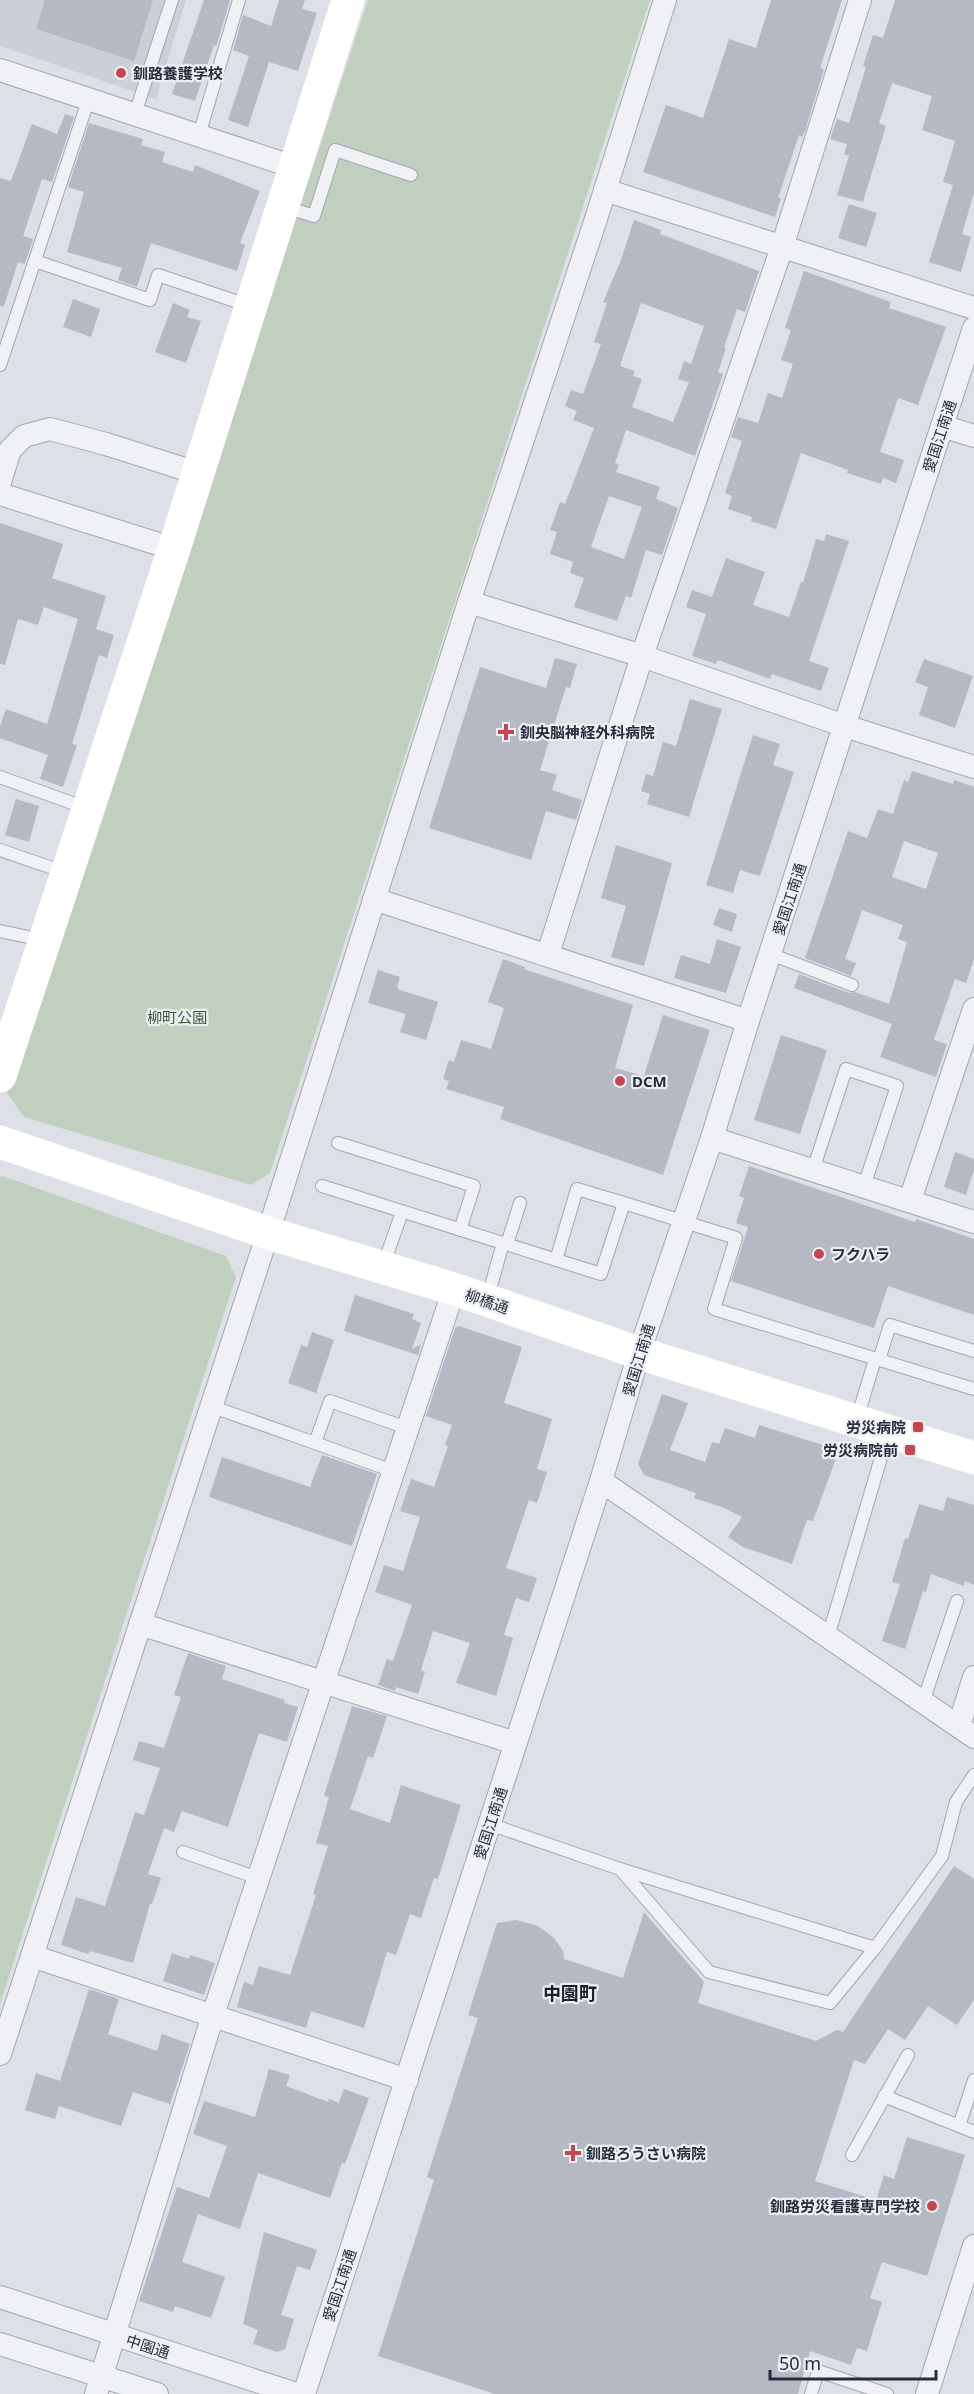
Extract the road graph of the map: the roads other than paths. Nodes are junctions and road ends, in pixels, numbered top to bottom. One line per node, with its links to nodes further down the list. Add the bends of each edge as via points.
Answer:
1 (172, 0): 8 (lane)
2 (239, 0): 9 (lane)
3 (348, 0): 10 (street)
4 (665, 0): 12 (street)
5 (860, 0): 14 (street)
6 (0, 70): 7 (street)
7 (89, 98): 8 (street); 15 (lane)
8 (135, 114): 9 (street)
9 (199, 135): 10 (street)
10 (294, 167): 13 (street)
11 (411, 175): 13 (lane, via 335,150 314,216)
12 (605, 190): 14 (street); 26 (street)
13 (281, 206): 16 (street)
14 (782, 246): 17 (street); 27 (street)
15 (35, 261): 16 (lane, via 150,300 158,275); 19 (lane)
16 (250, 306): 22 (street)
17 (974, 308)
18 (974, 328): 20 (street, 愛国江南通)
19 (0, 365)
20 (942, 426): 21 (street); 28 (street, 愛国江南通)
21 (974, 436)
22 (197, 473): 23 (street, via 51,429 24,436 10,450); 25 (street)
23 (0, 482)
24 (0, 494): 25 (street)
25 (174, 549): 31 (street)
26 (469, 603): 27 (street); 34 (street)
27 (642, 656): 28 (street); 37 (street)
28 (845, 726): 29 (street); 38 (street, 愛国江南通)
29 (974, 767)
30 (0, 777): 31 (lane)
31 (88, 808): 33 (street)
32 (0, 850): 33 (lane)
33 (67, 873): 36 (street)
34 (374, 899): 37 (street); 56 (street)
35 (0, 930): 36 (lane)
36 (45, 940): 42 (street)
37 (548, 954): 41 (street)
38 (770, 954): 39 (lane); 41 (street, 愛国江南通)
39 (852, 985)
40 (974, 1009): 49 (street)
41 (748, 1021): 43 (street, 愛国江南通)
42 (0, 1076)
43 (712, 1138): 46 (street); 53 (street, 愛国江南通)
44 (0, 1142): 56 (street, 柳橋通)
45 (338, 1143): 55 (lane, via 474,1186)
46 (813, 1170): 48 (street); 48 (lane, via 846,1069 897,1086)
47 (322, 1186): 52 (lane)
48 (864, 1186): 49 (street)
49 (910, 1200): 54 (street)
50 (520, 1203): 57 (lane)
51 (624, 1203): 53 (lane); 58 (lane, via 601,1274); 58 (lane, via 578,1189)
52 (402, 1212): 55 (lane); 59 (lane)
53 (684, 1222): 63 (street, 愛国江南通); 64 (lane, via 736,1238 714,1309)
54 (974, 1222)
55 (460, 1230): 57 (lane)
56 (268, 1233): 59 (street, 柳橋通); 66 (street)
57 (505, 1244): 58 (lane); 61 (lane)
58 (556, 1260)
59 (382, 1268): 60 (street, 柳橋通)
60 (454, 1289): 61 (street, 柳橋通); 68 (street)
61 (486, 1300): 63 (street, 柳橋通)
62 (974, 1351): 64 (lane, via 890,1325)
63 (639, 1353): 67 (street, 柳橋通); 73 (street, 愛国江南通)
64 (878, 1359): 65 (lane); 67 (lane)
65 (974, 1389)
66 (210, 1406): 70 (lane); 75 (street)
67 (856, 1421): 69 (street, 柳橋通)
68 (407, 1428): 70 (lane, via 330,1401); 72 (street)
69 (889, 1431): 71 (street, 柳橋通); 76 (lane)
70 (315, 1443): 72 (lane)
71 (974, 1458)
72 (393, 1471): 78 (street)
73 (601, 1481): 76 (street); 81 (street, 愛国江南通)
74 (957, 1601): 79 (lane)
75 (140, 1624): 78 (street); 88 (street)
76 (828, 1637): 79 (street)
77 (974, 1677): 80 (street)
78 (322, 1682): 81 (street); 86 (street)
79 (923, 1702): 80 (street)
80 (966, 1732)
81 (515, 1743): 83 (street, 愛国江南通)
82 (974, 1775): 87 (lane, via 956,1802 942,1856)
83 (489, 1824): 85 (lane); 92 (street, 愛国江南通)
84 (183, 1852): 86 (lane)
85 (620, 1869): 87 (lane); 87 (lane, via 709,1972 830,2003)
86 (258, 1878): 89 (street)
87 (875, 1948)
88 (32, 1956): 89 (street); 90 (street)
89 (213, 2015): 92 (street); 101 (street)
90 (2, 2042)
91 (908, 2055): 94 (lane)
92 (407, 2080): 106 (street, 愛国江南通)
93 (974, 2080): 95 (lane)
94 (884, 2096): 95 (lane); 97 (lane)
95 (959, 2126): 96 (lane)
96 (974, 2132)
97 (852, 2155)
98 (974, 2246): 100 (street)
99 (0, 2297): 101 (street, 中園通)
100 (965, 2306): 109 (street)
101 (114, 2335): 103 (street); 105 (street, 中園通)
102 (0, 2344): 103 (street)
103 (99, 2385): 104 (street)
104 (157, 2394)
105 (296, 2394)
106 (304, 2394)
107 (811, 2394): 108 (lane, via 818,2371)
108 (887, 2394)
109 (927, 2394)

